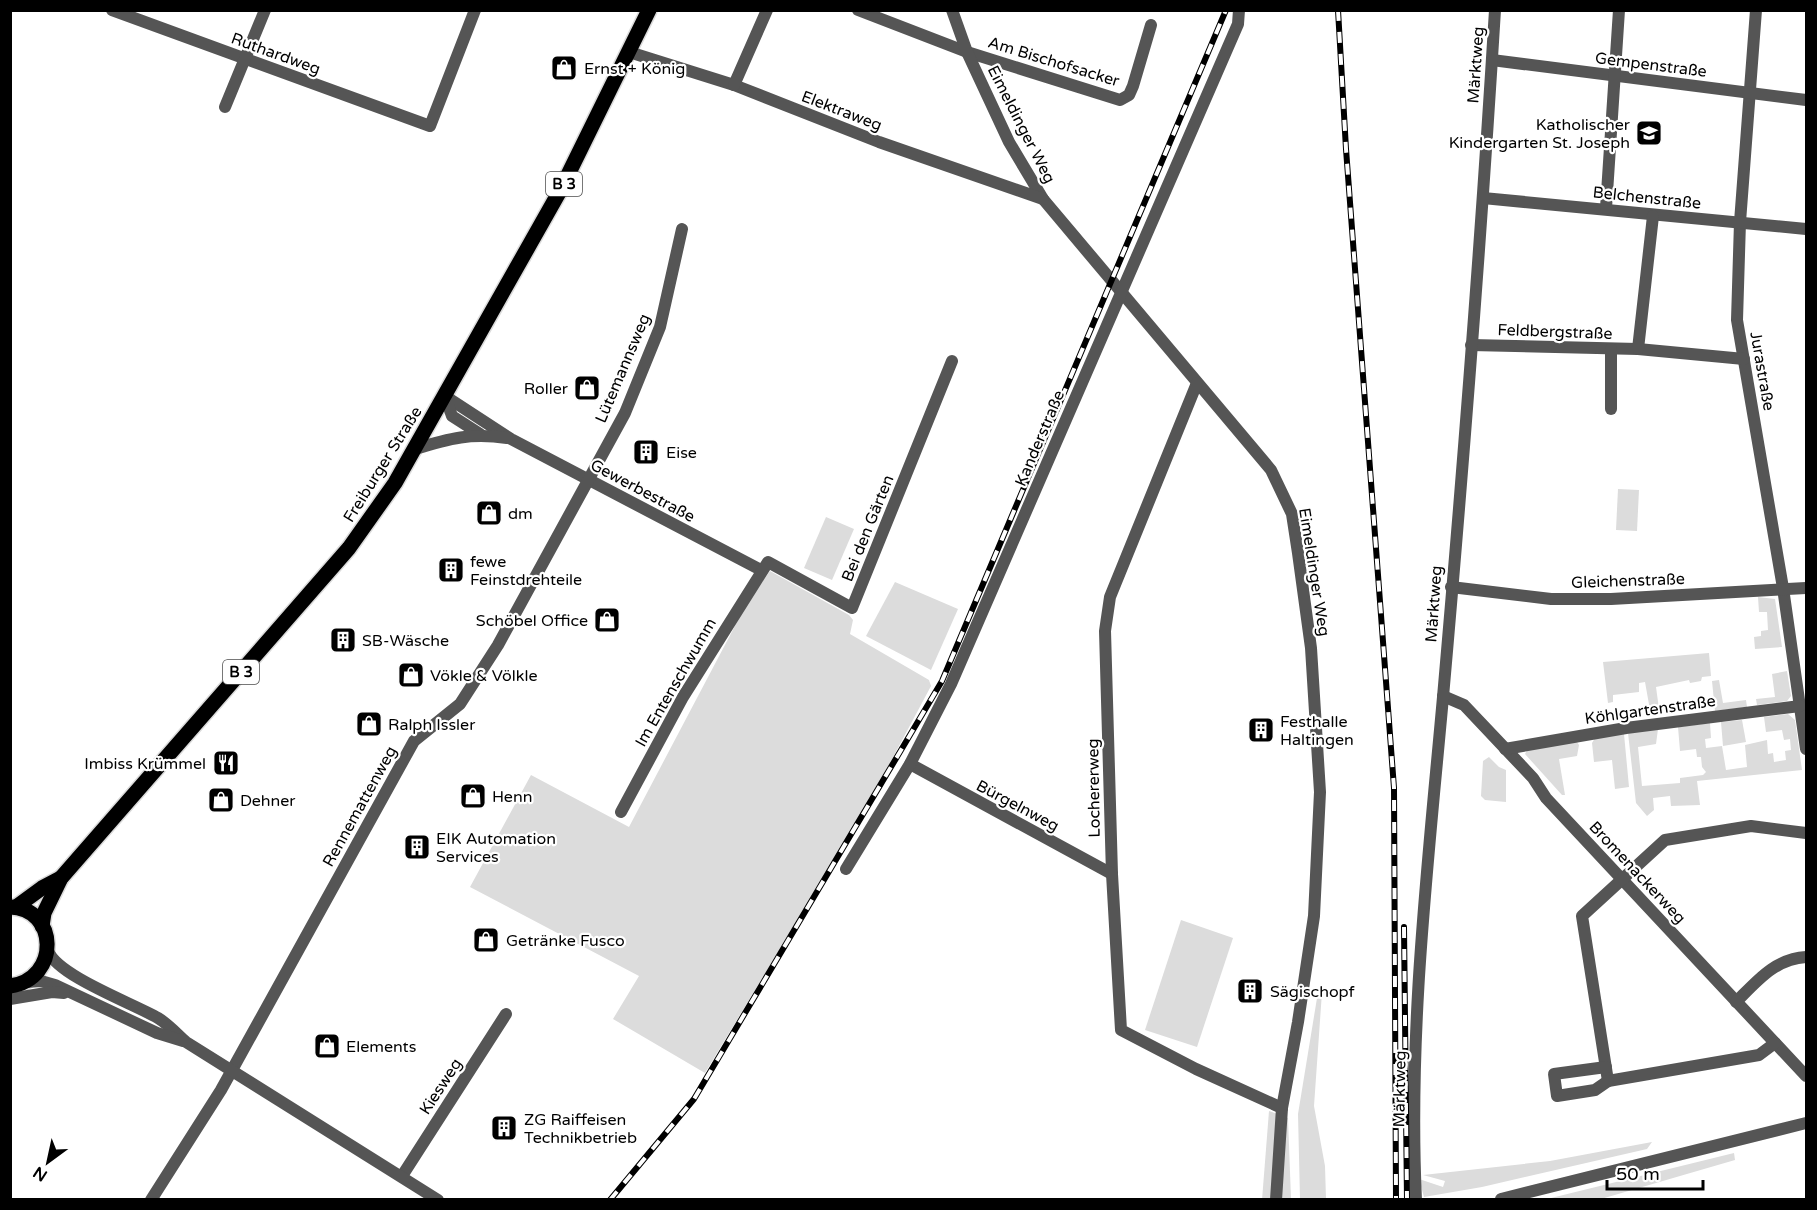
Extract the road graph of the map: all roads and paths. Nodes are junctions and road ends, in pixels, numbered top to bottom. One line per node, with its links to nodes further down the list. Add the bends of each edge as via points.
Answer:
1 (112, 10): 15 (street, Ruthardweg)
2 (265, 10): 15 (street)
3 (475, 10): 15 (street, Ruthardweg, via 430,126)
4 (649, 10): 13 (main road, Freiburger Straße / B 3)
5 (767, 10): 18 (street)
6 (858, 10): 14 (street)
7 (952, 10): 14 (street, Eimeldinger Weg)
8 (1239, 10): 29 (street, Kanderstraße, via 1238,24)
9 (1495, 10): 16 (street, Märktweg)
10 (1619, 10): 17 (street)
11 (1756, 10): 19 (street, Jurastraße)
12 (1151, 25): 14 (street, Am Bischofsacker, via 1133,86 1129,95 1120,100)
13 (629, 52): 18 (street, Elektraweg); 36 (main road, Freiburger Straße / B 3, via 561,189)
14 (967, 52): 23 (street, Eimeldinger Weg)
15 (245, 59): 21 (street)
16 (1492, 60): 17 (street, Gempenstraße); 22 (street, Märktweg)
17 (1613, 76): 19 (street, Gempenstraße); 24 (street)
18 (734, 85): 23 (street, Elektraweg)
19 (1751, 92): 20 (street, Gempenstraße); 26 (street, Jurastraße)
20 (1806, 100)
21 (225, 107)
22 (1483, 198): 24 (street, Belchenstraße); 30 (street, Märktweg)
23 (1043, 200): 29 (street, Eimeldinger Weg)
24 (1606, 208): 25 (street, Belchenstraße)
25 (1653, 216): 26 (street, Belchenstraße); 32 (street)
26 (1740, 222): 28 (street, Belchenstraße); 33 (street, Jurastraße, via 1737,320)
27 (682, 229): 41 (street, Lütemannsweg, via 660,327 625,413)
28 (1806, 229)
29 (1119, 293): 35 (street, Eimeldinger Weg); 51 (street, Kanderstraße, via 951,684)
30 (1471, 345): 31 (street, Feldbergstraße); 43 (street, Märktweg)
31 (1611, 350): 32 (street, Feldbergstraße); 37 (street)
32 (1638, 350): 33 (street, Feldbergstraße)
33 (1744, 359): 44 (street, Jurastraße)
34 (952, 361): 42 (street, Bei den Gärten, via 852,608 768,562)
35 (1197, 383): 55 (street, Lochererweg, via 1110,597 1105,631); 74 (street, Eimeldinger Weg, via 1271,470 1292,514 1311,648 1320,792 1317,869 1310,951)
36 (445, 396): 38 (street, Gewerbestraße, via 452,416); 39 (street, Gewerbestraße); 40 (main road, Freiburger Straße / B 3)
37 (1611, 408)
38 (480, 434): 39 (street, Gewerbestraße); 40 (street, Gewerbestraße, via 452,437)
39 (511, 439): 41 (street, Gewerbestraße)
40 (416, 449): 56 (main road, Freiburger Straße / B 3, via 349,548)
41 (586, 479): 42 (street, Gewerbestraße); 71 (street, Rennemattenweg, via 498,645 460,704 414,741)
42 (760, 570): 52 (street, Im Entenschwumm, via 683,697)
43 (1451, 587): 44 (street, Gleichenstraße, via 1551,599); 46 (street, Märktweg)
44 (1783, 588): 45 (street, Gleichenstraße); 47 (street, Jurastraße)
45 (1806, 588)
46 (1443, 696): 49 (street, Bromenackerweg, via 1464,705); 81 (street, Märktweg, via 1423,903 1414,1101)
47 (1800, 706): 48 (street, Jurastraße); 49 (street, Köhlgartenstraße)
48 (1805, 735): 50 (street, Jurastraße)
49 (1505, 748): 57 (street, Bromenackerweg)
50 (1806, 749)
51 (910, 764): 54 (street, Kanderstraße); 55 (street, Bürgelnweg)
52 (621, 812)
53 (1806, 833): 57 (street, via 1751,826 1670,838)
54 (846, 869)
55 (1112, 874): 74 (street, Lochererweg, via 1121,1030)
56 (61, 878): 58 (main road, Freiburger Straße / B 3); 59 (main road, Freiburger Straße / B 3)
57 (1621, 878): 66 (street, Bromenackerweg); 70 (street, via 1582,916)
58 (13, 907): 59 (main road, via 31,914)
59 (42, 926): 60 (main road)
60 (48, 951): 62 (main road, via 40,971); 68 (street, via 51,959 67,971 159,1018)
61 (1806, 957): 66 (street, via 1778,963)
62 (26, 982): 63 (main road); 64 (street, via 41,981)
63 (10, 986)
64 (71, 994): 65 (street, via 52,992); 68 (street)
65 (10, 999)
66 (1737, 1002): 69 (street, Bromenackerweg)
67 (506, 1014): 76 (street, Kiesweg)
68 (186, 1042): 71 (street)
69 (1774, 1043): 72 (street, Bromenackerweg); 73 (street, via 1759,1055)
70 (1606, 1067): 73 (street); 73 (street, via 1554,1074 1557,1096 1594,1090)
71 (232, 1070): 76 (street); 78 (street, Rennemattenweg)
72 (1806, 1076)
73 (1608, 1081)
74 (1282, 1108): 80 (street, Eimeldinger Weg)
75 (1806, 1123): 77 (street)
76 (402, 1176): 79 (street)
77 (1501, 1199)
78 (151, 1200)
79 (438, 1200)
80 (1276, 1200)
81 (1416, 1200)

